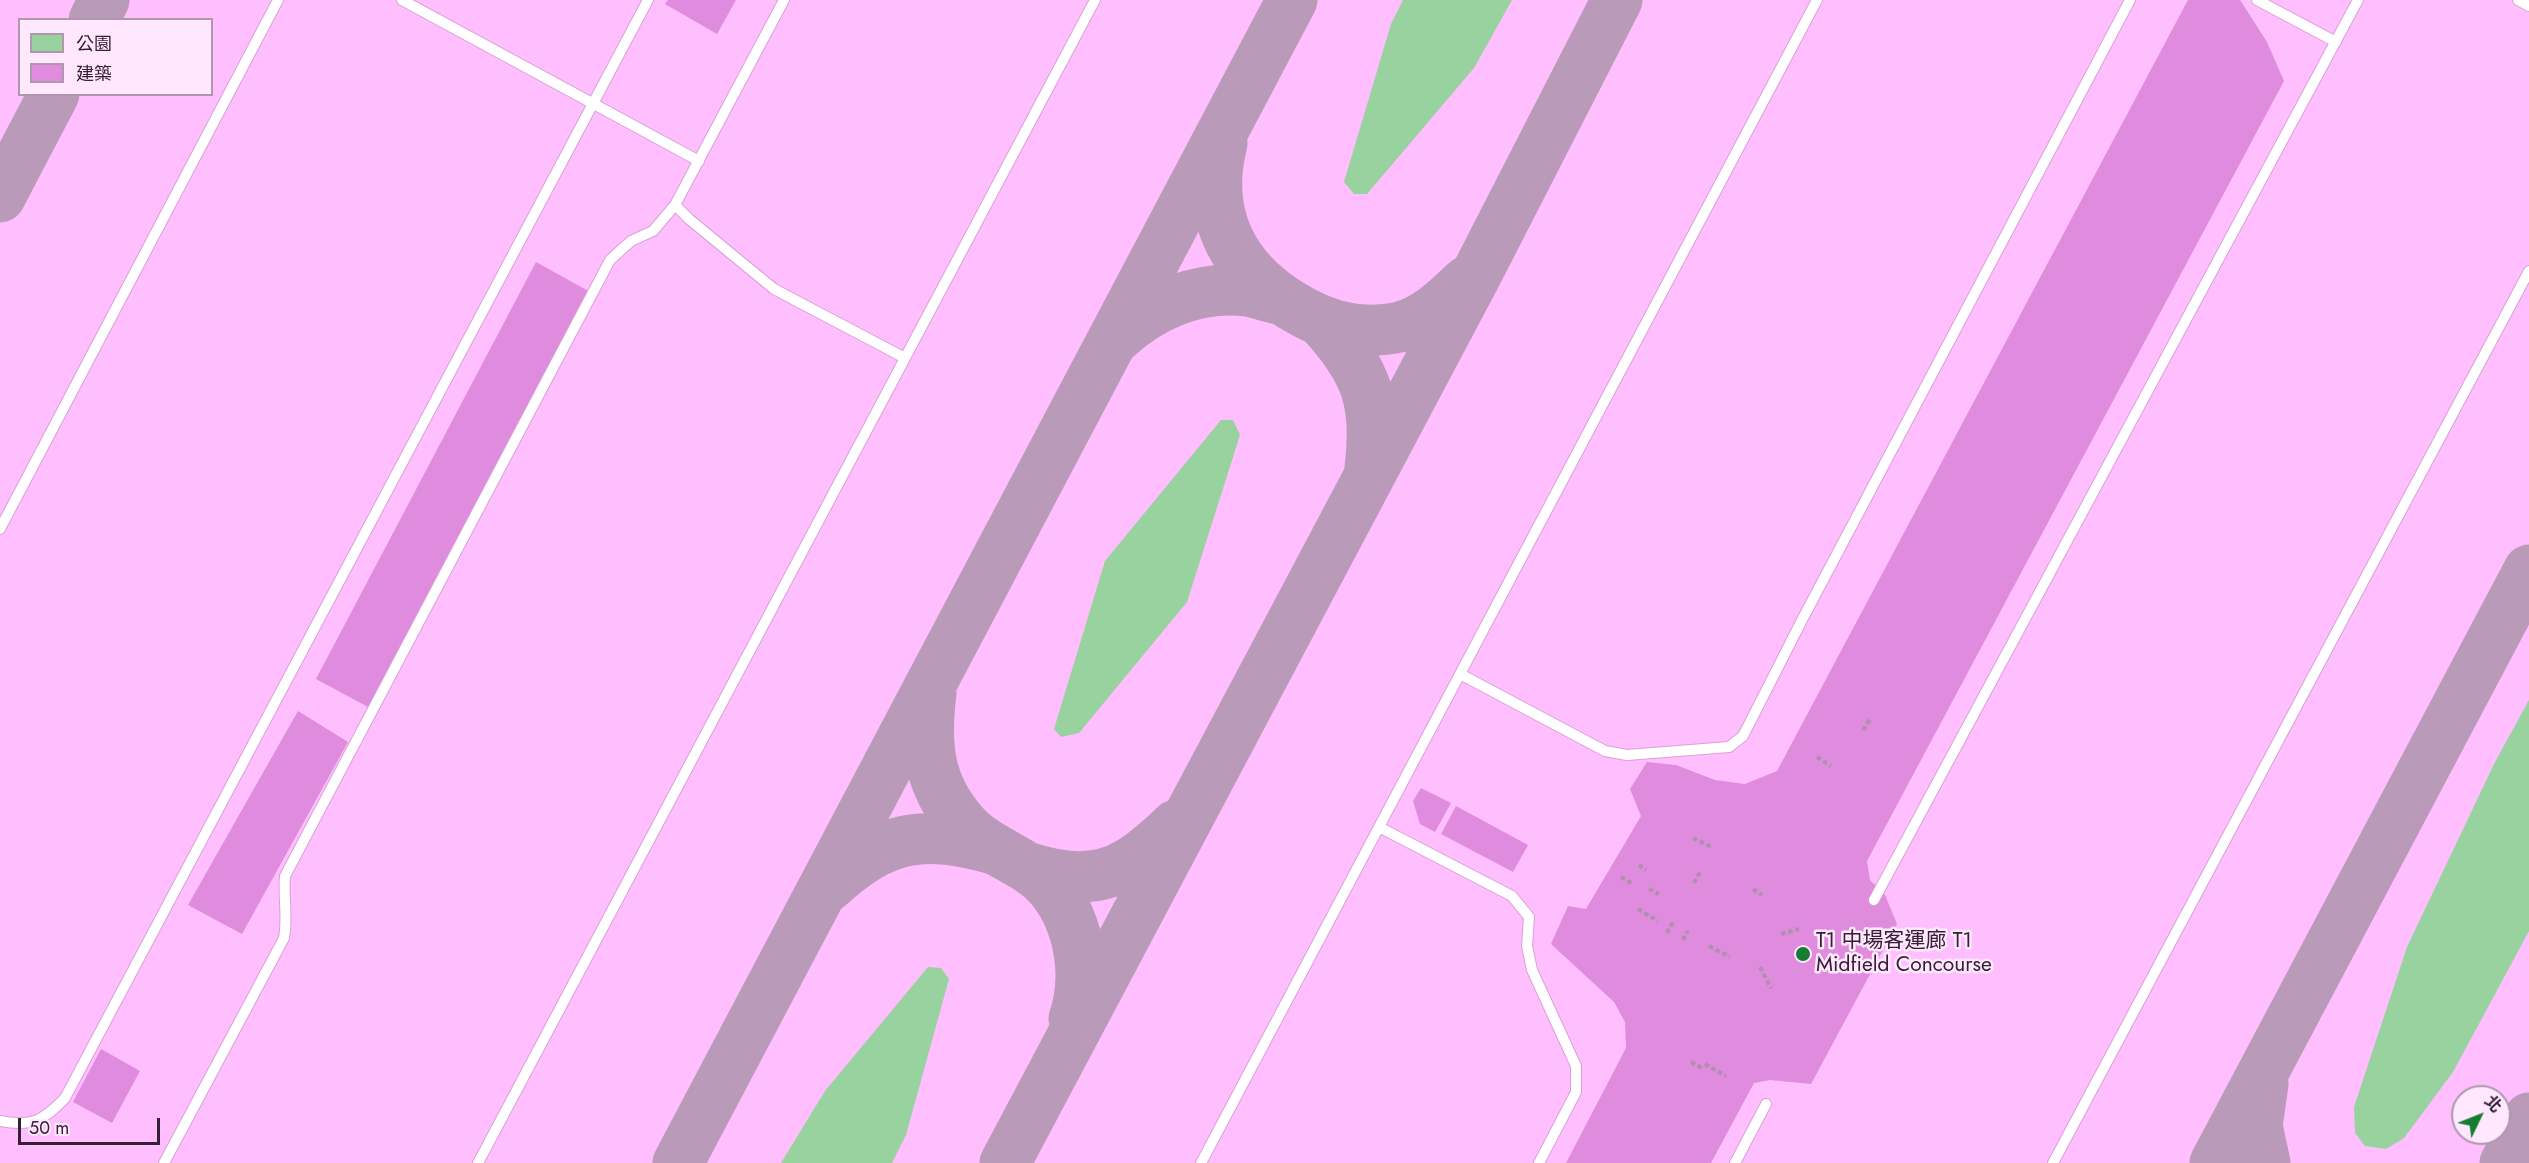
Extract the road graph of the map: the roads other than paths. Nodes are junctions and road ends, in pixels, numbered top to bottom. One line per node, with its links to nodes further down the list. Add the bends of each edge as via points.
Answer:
1 (278, 0): 18 (lane)
2 (402, 0): 13 (lane)
3 (648, 0): 13 (lane)
4 (784, 0): 14 (lane)
5 (1095, 0): 17 (lane)
6 (1817, 0): 19 (lane)
7 (2130, 0): 19 (lane, via 1743,736 1729,747 1627,755 1605,751)
8 (2257, 0): 12 (lane)
9 (2358, 0): 12 (lane)
10 (2518, 0): 11 (lane)
11 (2529, 6)
12 (2336, 42): 21 (lane)
13 (594, 103): 14 (lane); 23 (lane, via 65,1098 46,1118 20,1125)
14 (699, 161): 15 (lane)
15 (675, 205): 17 (lane, via 774,289); 24 (lane, via 653,231 631,241 610,260 285,876 284,938)
16 (2529, 271): 29 (lane)
17 (905, 358): 25 (lane)
18 (0, 529)
19 (1460, 674): 20 (lane)
20 (1379, 827): 26 (lane); 27 (lane, via 1512,896 1529,917 1527,945 1532,970 1576,1066 1576,1092)
21 (1874, 900)
22 (1766, 1104): 28 (lane)
23 (0, 1121)
24 (164, 1163)
25 (478, 1163)
26 (1201, 1163)
27 (1539, 1163)
28 (1735, 1163)
29 (2053, 1163)

